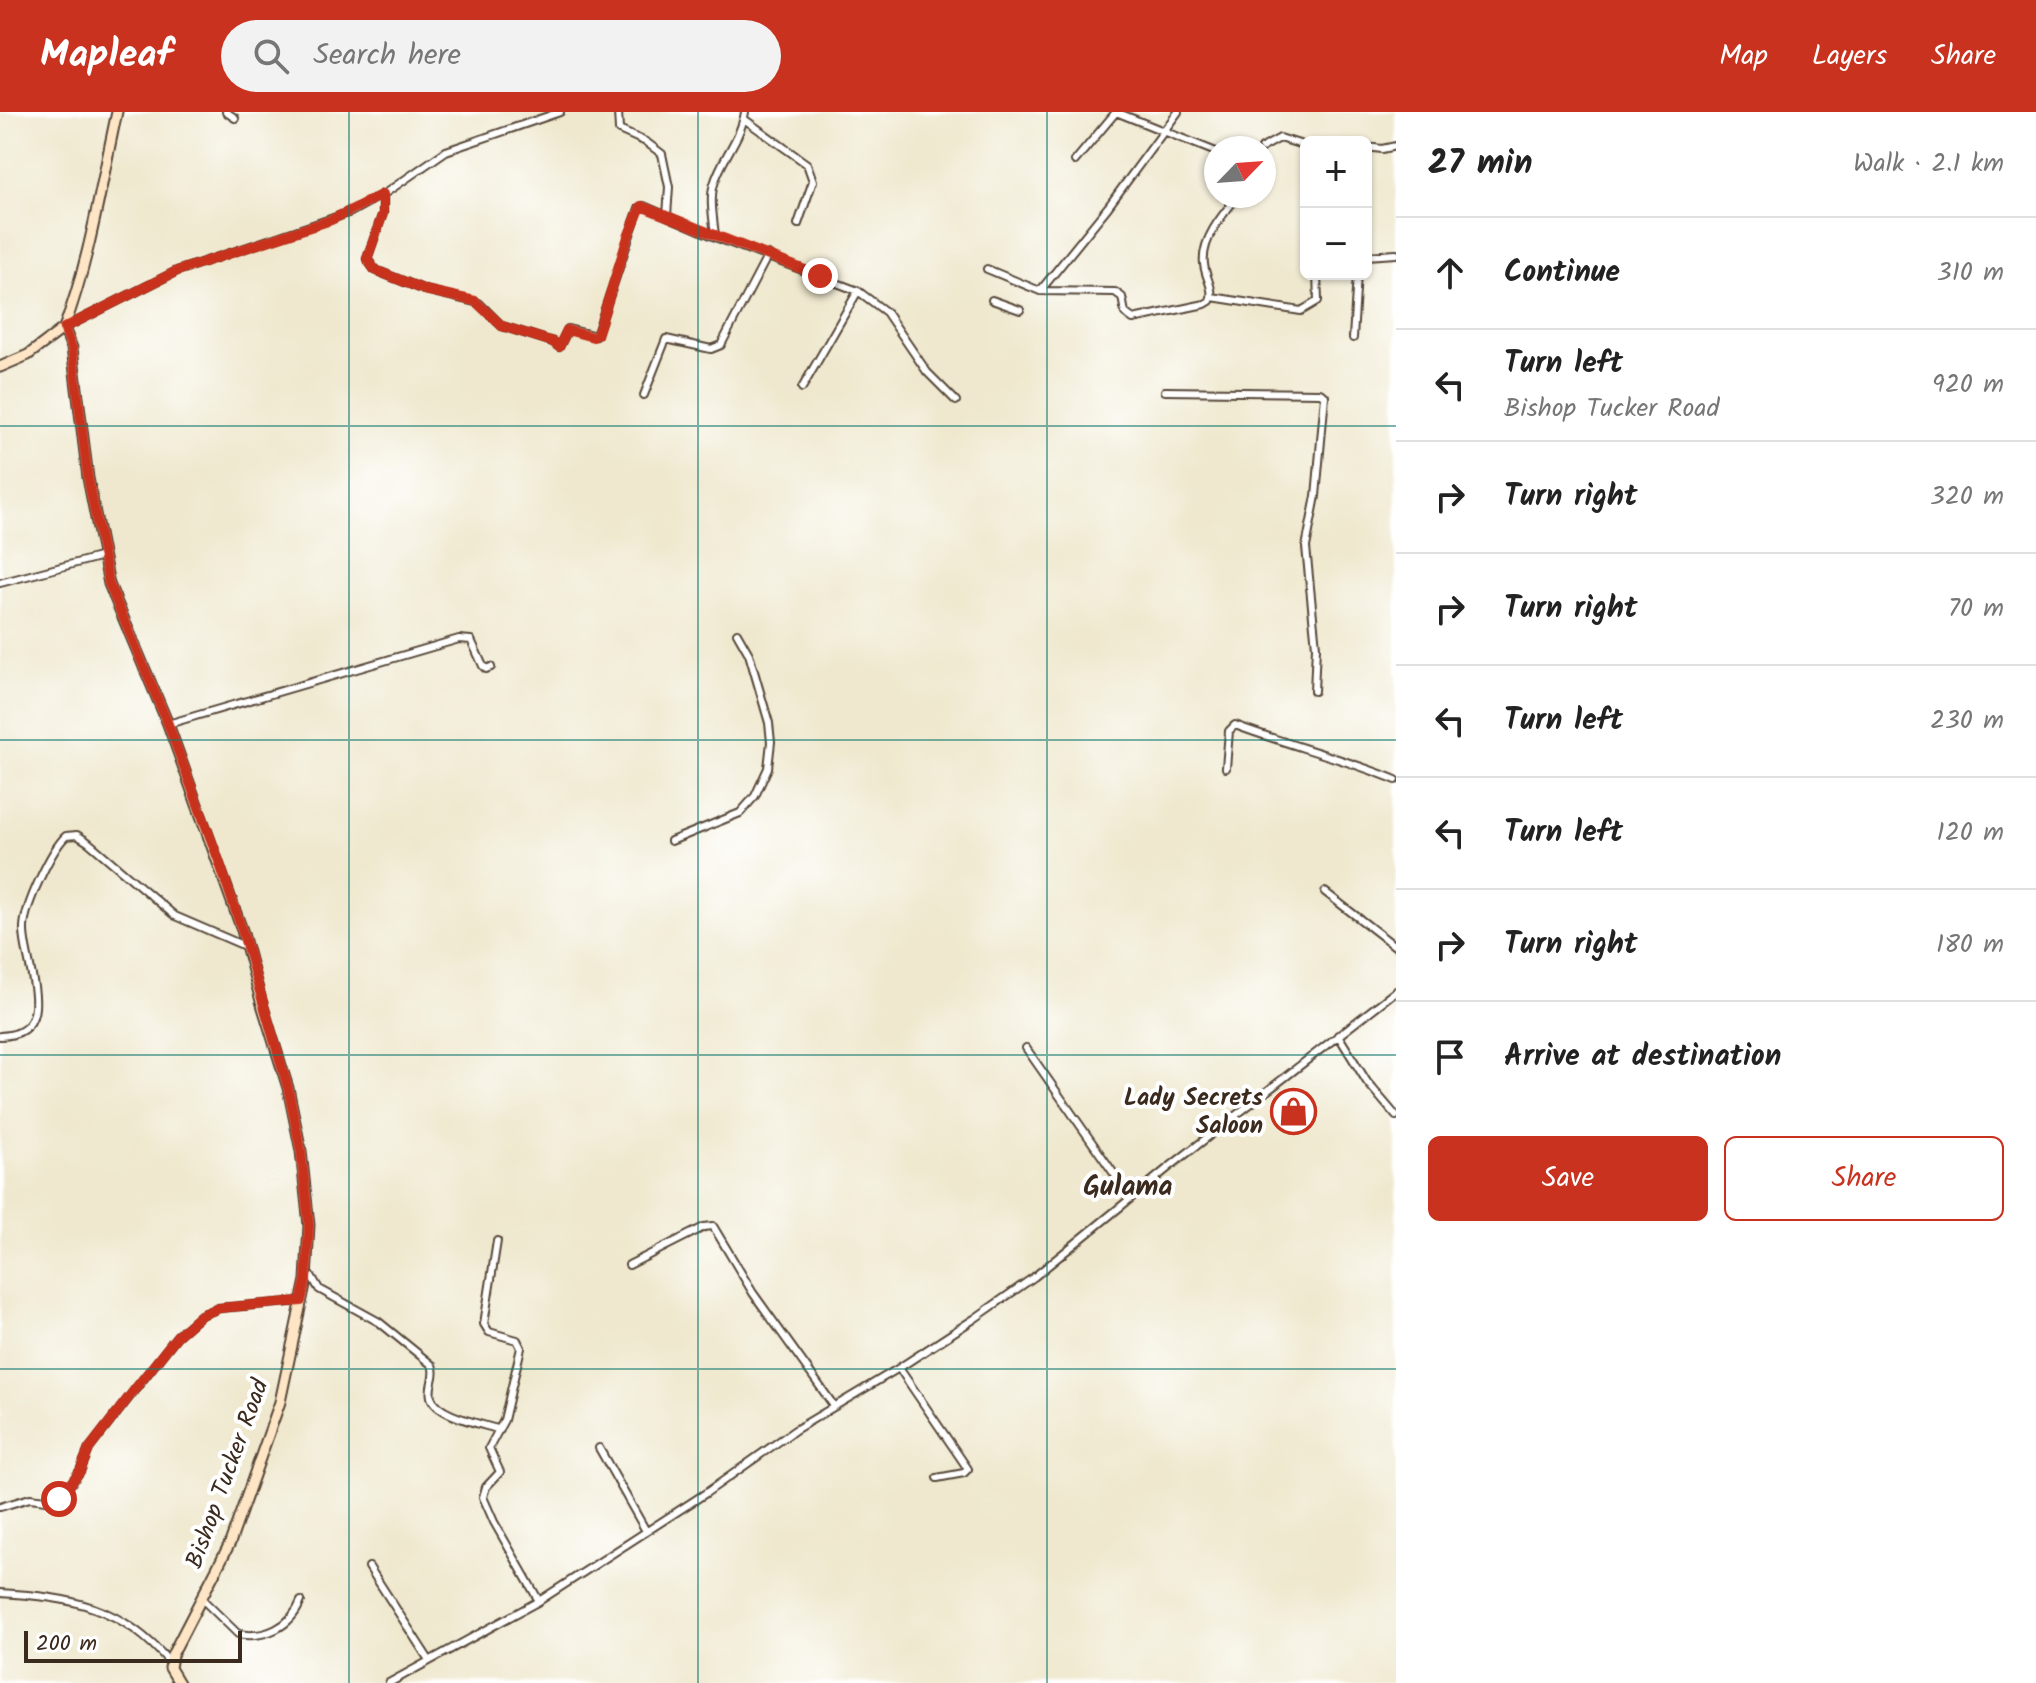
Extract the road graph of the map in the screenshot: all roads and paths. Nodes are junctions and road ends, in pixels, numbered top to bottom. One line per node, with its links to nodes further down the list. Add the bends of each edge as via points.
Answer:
1 (117, 112): 31 (main road)
2 (226, 112): 7 (street)
3 (560, 112): 15 (street, via 446,151)
4 (618, 112): 17 (street, via 619,130 662,154 669,187)
5 (1178, 112): 8 (street)
6 (744, 116): 18 (street, via 807,164 813,181); 19 (street, via 714,182)
7 (235, 118)
8 (1163, 132): 12 (street); 14 (street, via 1116,112); 27 (street)
9 (1276, 140): 10 (street)
10 (1300, 144)
11 (1396, 146): 13 (street)
12 (1204, 147)
13 (1372, 147)
14 (1075, 161)
15 (383, 194): 17 (street, via 383,213 367,259 375,270 425,290 475,301 502,326 559,347 567,330 597,335 639,208); 31 (street, via 331,220 177,271)
16 (1229, 208): 28 (street, via 1203,257)
17 (667, 216): 19 (street)
18 (798, 224)
19 (715, 237): 21 (street)
20 (1396, 254): 22 (street)
21 (768, 255): 26 (street); 36 (street, via 721,345 711,349 666,339)
22 (1372, 256)
23 (987, 269): 27 (street)
24 (1317, 280): 28 (street, via 1318,301 1301,311)
25 (1357, 280): 32 (street)
26 (858, 291): 34 (street); 37 (street, via 886,312 927,372)
27 (1040, 291): 28 (street, via 1115,292 1133,319 1205,304)
28 (1212, 297)
29 (992, 300): 30 (street)
30 (1020, 310)
31 (64, 328): 33 (main road, via 28,355); 38 (main road, Bishop Tucker Road, via 72,348)
32 (1353, 338)
33 (0, 367)
34 (802, 388)
35 (1165, 391): 42 (street, via 1325,396 1306,547 1316,647)
36 (644, 395)
37 (956, 401)
38 (103, 556): 39 (street); 43 (main road, Bishop Tucker Road, via 117,607)
39 (0, 583)
40 (737, 633): 46 (street, via 749,654 769,723 768,768 740,813)
41 (491, 667): 43 (street, via 484,668 474,643 464,638)
42 (1314, 691)
43 (168, 724): 48 (main road, Bishop Tucker Road)
44 (1226, 768): 45 (street, via 1229,731 1235,725)
45 (1396, 780)
46 (671, 841)
47 (1325, 892): 49 (street)
48 (247, 947): 52 (street, via 175,916 88,842 66,836 54,851 25,918 35,991 33,1020 16,1034); 59 (main road, Bishop Tucker Road, via 283,1066 301,1151 309,1225)
49 (1396, 947)
50 (1396, 991): 51 (street)
51 (1338, 1035): 54 (street); 55 (street)
52 (0, 1036)
53 (1026, 1048): 55 (street)
54 (1396, 1116)
55 (1131, 1198): 60 (street, via 1034,1277)
56 (497, 1241): 62 (street, via 484,1324 489,1332 517,1340 521,1348)
57 (629, 1265): 61 (street, via 713,1226 753,1293)
58 (312, 1277): 62 (street, via 319,1289 364,1311 427,1360 435,1369 430,1392 436,1406)
59 (301, 1301): 65 (street, via 219,1308 201,1315 135,1389 59,1499 30,1498); 69 (main road, Bishop Tucker Road, via 280,1402 230,1543)
60 (899, 1368): 61 (street); 64 (street, via 968,1469)
61 (834, 1406): 66 (street)
62 (500, 1430): 71 (street, via 489,1448 500,1472 483,1497)
63 (599, 1448): 66 (street)
64 (937, 1478)
65 (0, 1507)
66 (646, 1531): 71 (street)
67 (369, 1567): 72 (street)
68 (0, 1593): 73 (street, via 64,1598 112,1615 150,1640)
69 (202, 1599): 70 (street, via 244,1635 286,1624); 73 (main road, Bishop Tucker Road)
70 (301, 1601)
71 (539, 1601): 72 (street)
72 (429, 1660): 75 (street)
73 (170, 1663): 74 (main road)
74 (179, 1683)
75 (389, 1683)

